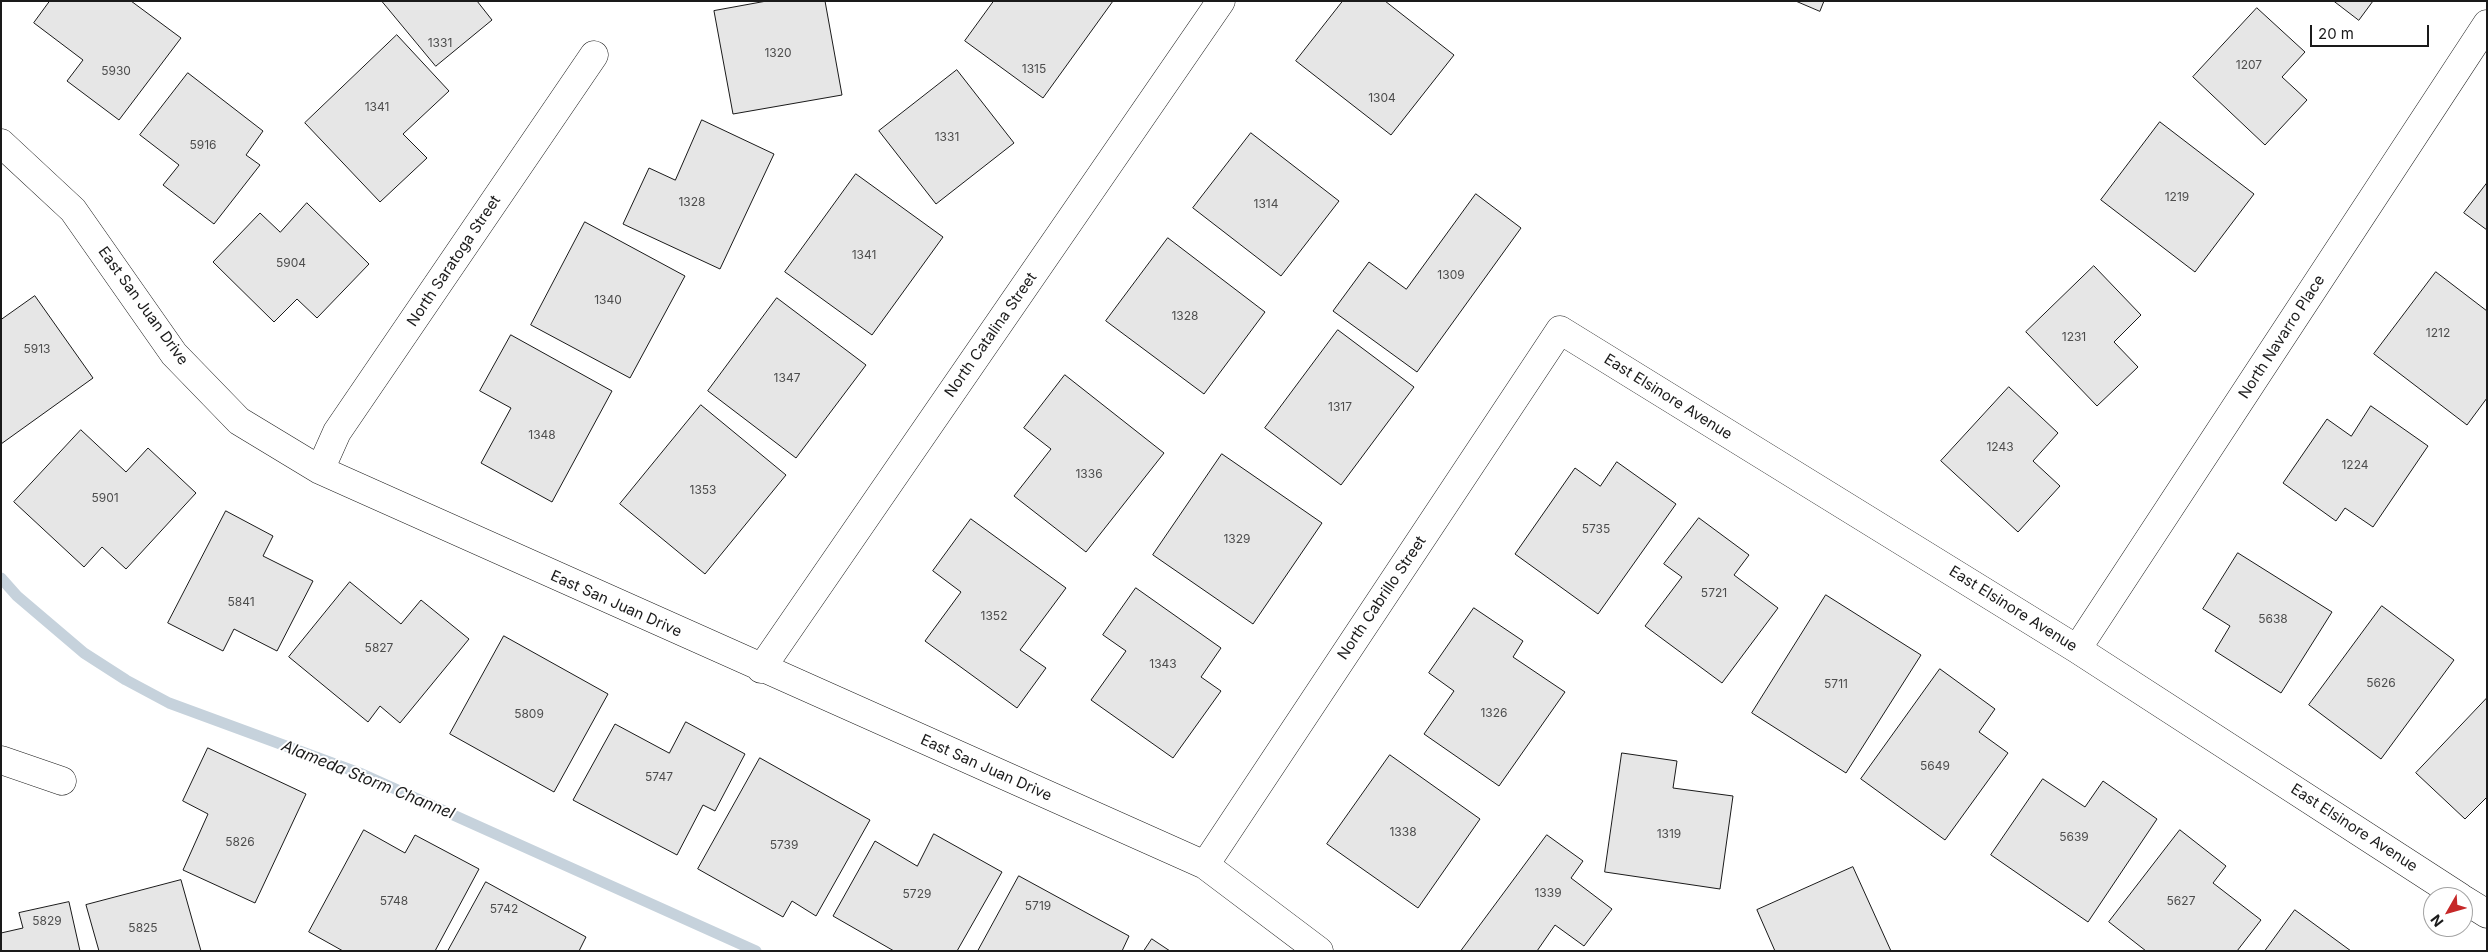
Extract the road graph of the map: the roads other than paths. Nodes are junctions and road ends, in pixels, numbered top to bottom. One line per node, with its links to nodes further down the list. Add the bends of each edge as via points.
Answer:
1 (1222, 1): 8 (street, North Catalina Street)
2 (2487, 24): 7 (street, North Navarro Place)
3 (594, 55): 6 (street, North Saratoga Street, via 337,432)
4 (1, 143): 6 (street, East San Juan Drive, via 73,210 174,354 239,421)
5 (1560, 330): 7 (street, East Elsinore Avenue); 11 (street, North Cabrillo Street)
6 (320, 470): 8 (street, East San Juan Drive)
7 (2077, 649): 12 (street, East Elsinore Avenue)
8 (761, 669): 11 (street, East San Juan Drive)
9 (1, 760): 10 (street)
10 (62, 781)
11 (1204, 865): 15 (street, East San Juan Drive)
12 (2445, 887)
13 (2473, 905): 14 (street, East Elsinore Avenue)
14 (2487, 914)
15 (1319, 951)

